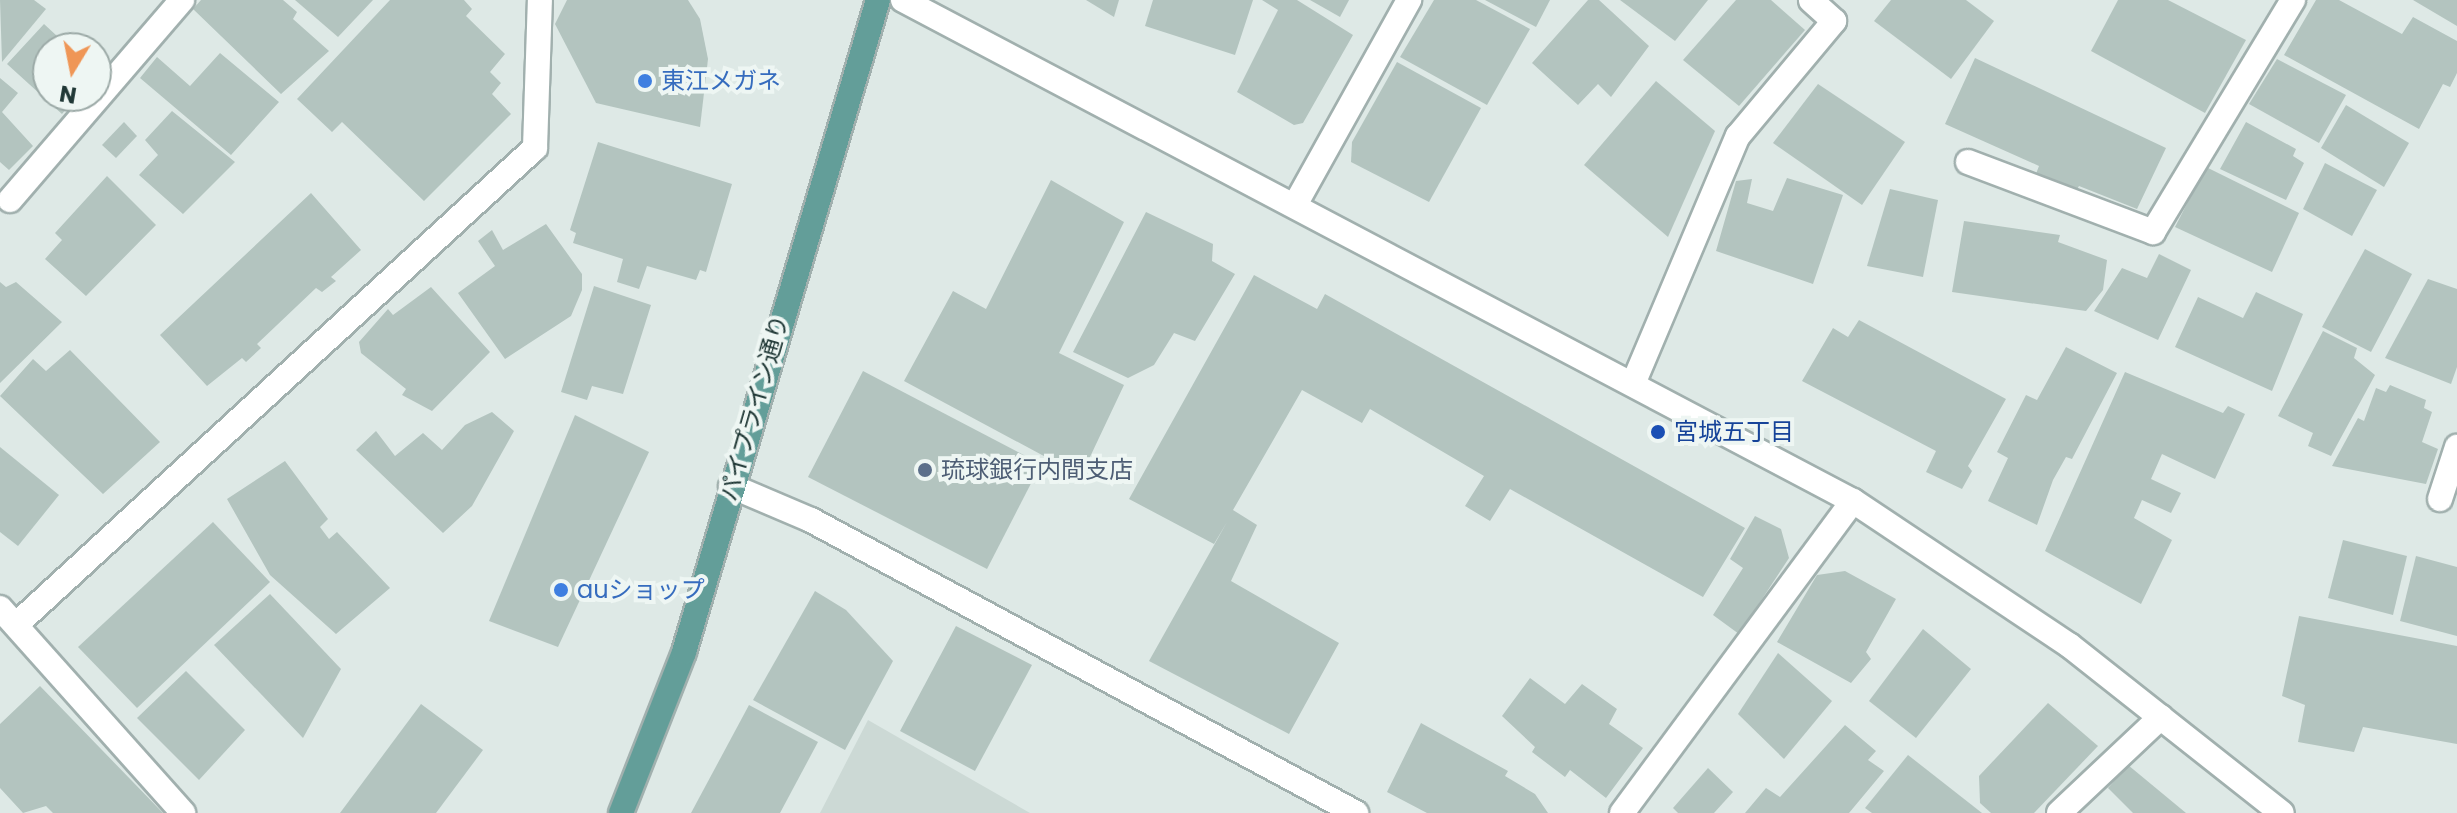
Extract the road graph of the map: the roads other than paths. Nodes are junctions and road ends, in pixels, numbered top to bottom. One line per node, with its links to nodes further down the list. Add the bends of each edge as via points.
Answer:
1 (182, 0): 9 (street)
2 (540, 0): 16 (street, via 535,148)
3 (878, 0): 13 (main road, パイプライン通り)
4 (903, 0): 10 (street)
5 (1409, 0): 10 (street)
6 (1811, 0): 11 (street, via 1834,21 1738,136)
7 (2293, 0): 8 (street, via 2153,232)
8 (1968, 162)
9 (10, 200)
10 (1295, 205): 11 (street)
11 (1633, 384): 15 (street)
12 (2457, 447): 14 (street)
13 (731, 486): 19 (main road, パイプライン通り, via 684,652); 20 (street, via 811,520)
14 (2440, 499)
15 (1853, 501): 17 (street, via 1954,563); 21 (street)
16 (9, 615): 18 (street)
17 (2161, 717): 22 (street); 23 (street)
18 (183, 813)
19 (621, 813)
20 (1356, 813)
21 (1622, 813)
22 (2059, 813)
23 (2282, 813)

